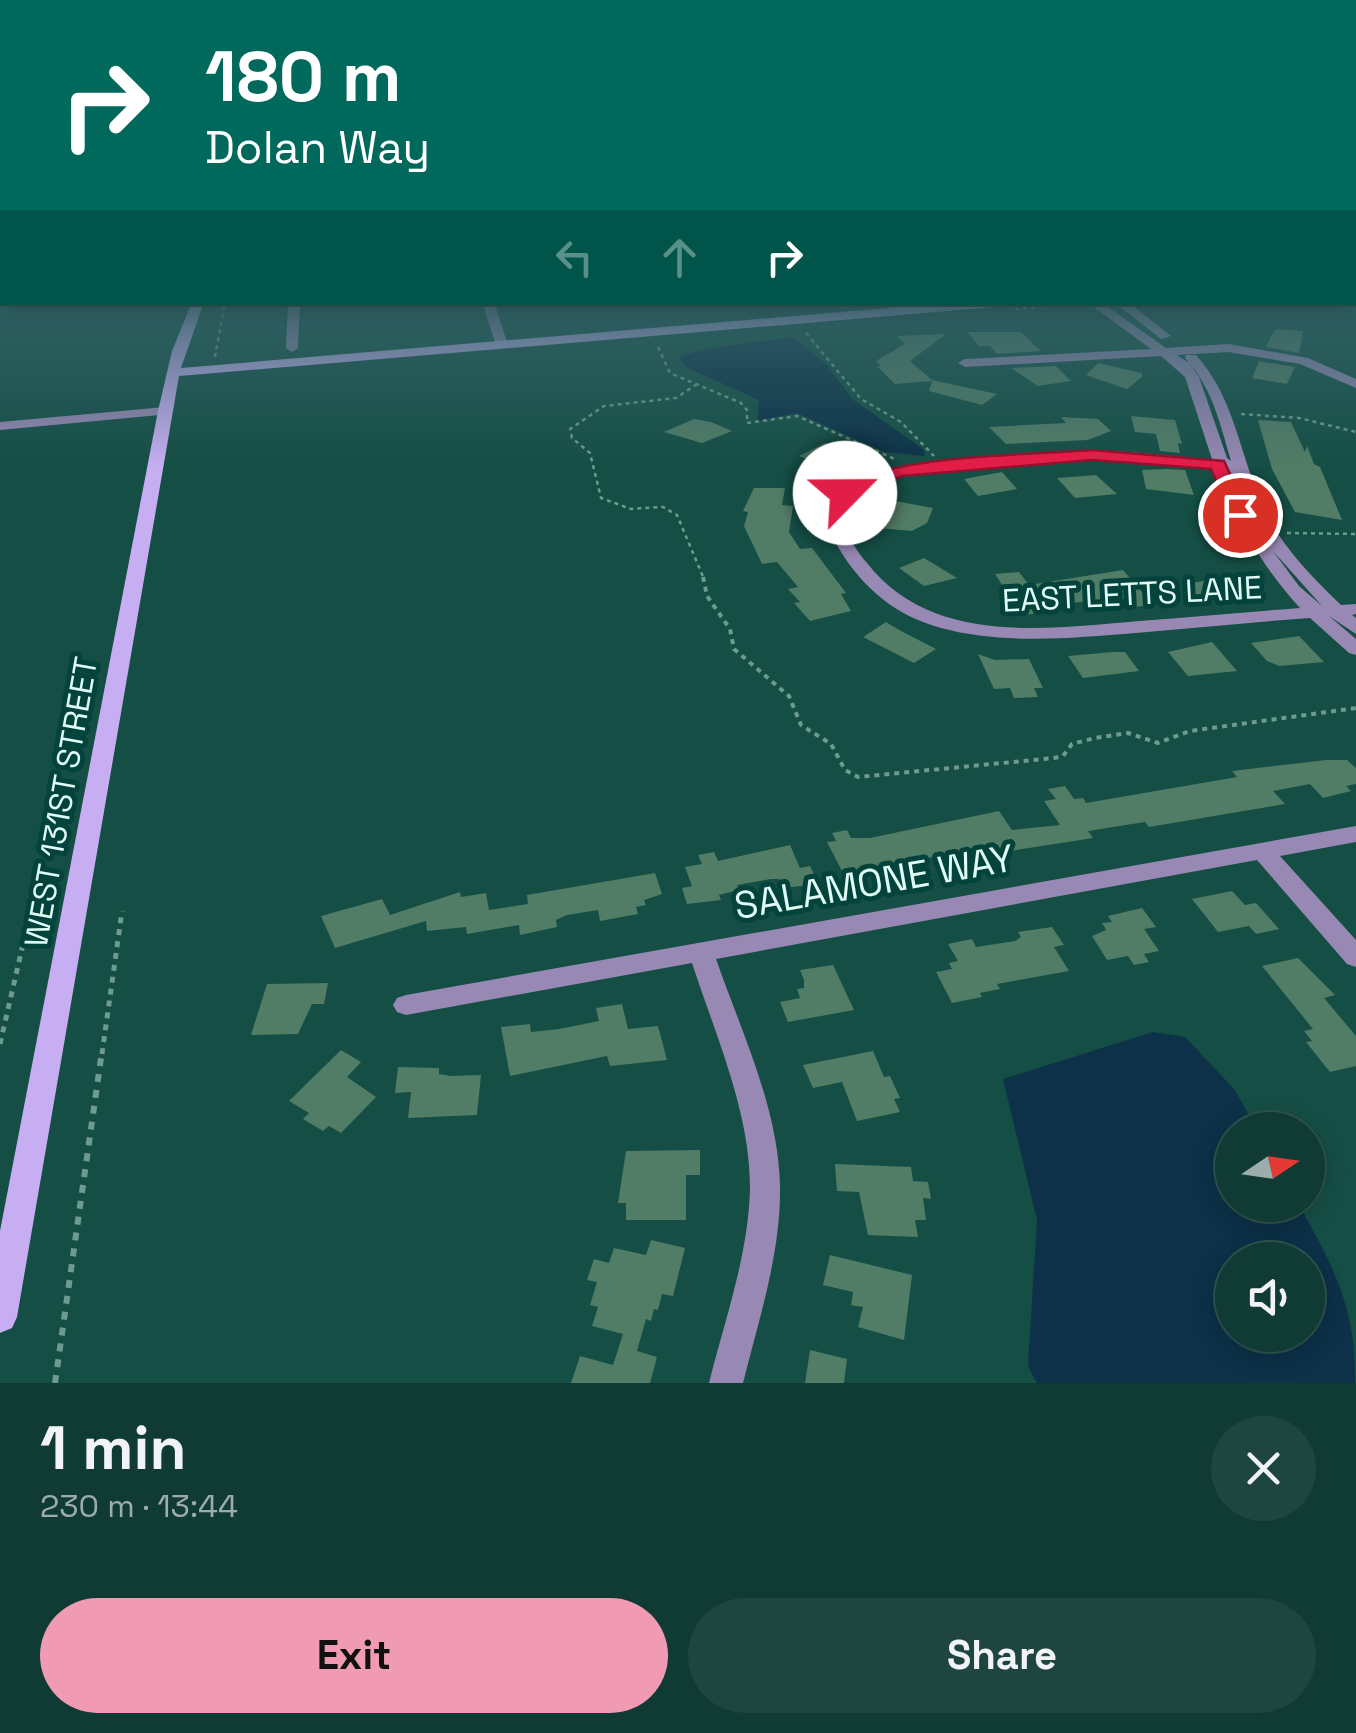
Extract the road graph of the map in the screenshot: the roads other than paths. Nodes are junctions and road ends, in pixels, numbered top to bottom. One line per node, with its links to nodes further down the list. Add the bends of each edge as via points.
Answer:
1 (185, 340): 11 (street, WEST 131ST STREET)
2 (292, 340): 8 (street)
3 (500, 340): 7 (street)
4 (566, 340): 7 (street)
5 (1155, 340): 9 (street)
6 (1161, 340): 9 (street)
7 (502, 345): 11 (street)
8 (292, 348)
9 (1174, 351): 10 (street); 12 (street, via 1228,348 1286,356); 15 (street, via 1192,376); 16 (street, via 1202,367)
10 (965, 363)
11 (173, 373): 13 (street, WEST 131ST STREET)
12 (1356, 384)
13 (165, 412): 14 (street); 26 (street, WEST 131ST STREET)
14 (0, 426)
15 (1218, 464): 16 (street); 18 (street, via 1258,548); 18 (street, EAST LETTS LANE, via 1092,455 902,471 845,493 836,522 882,590 907,608 982,632)
16 (1238, 466): 17 (street, via 1280,548)
17 (1346, 610): 18 (street, EAST LETTS LANE); 19 (street)
18 (1316, 612): 20 (street)
19 (1356, 628)
20 (1356, 649)
21 (1356, 834): 22 (street, SALAMONE WAY)
22 (1264, 852): 23 (street, SALAMONE WAY); 24 (street)
23 (700, 950): 25 (street, SALAMONE WAY); 27 (street, via 754,1119 766,1184)
24 (1356, 957)
25 (406, 1005)
26 (0, 1317)
27 (726, 1383)

